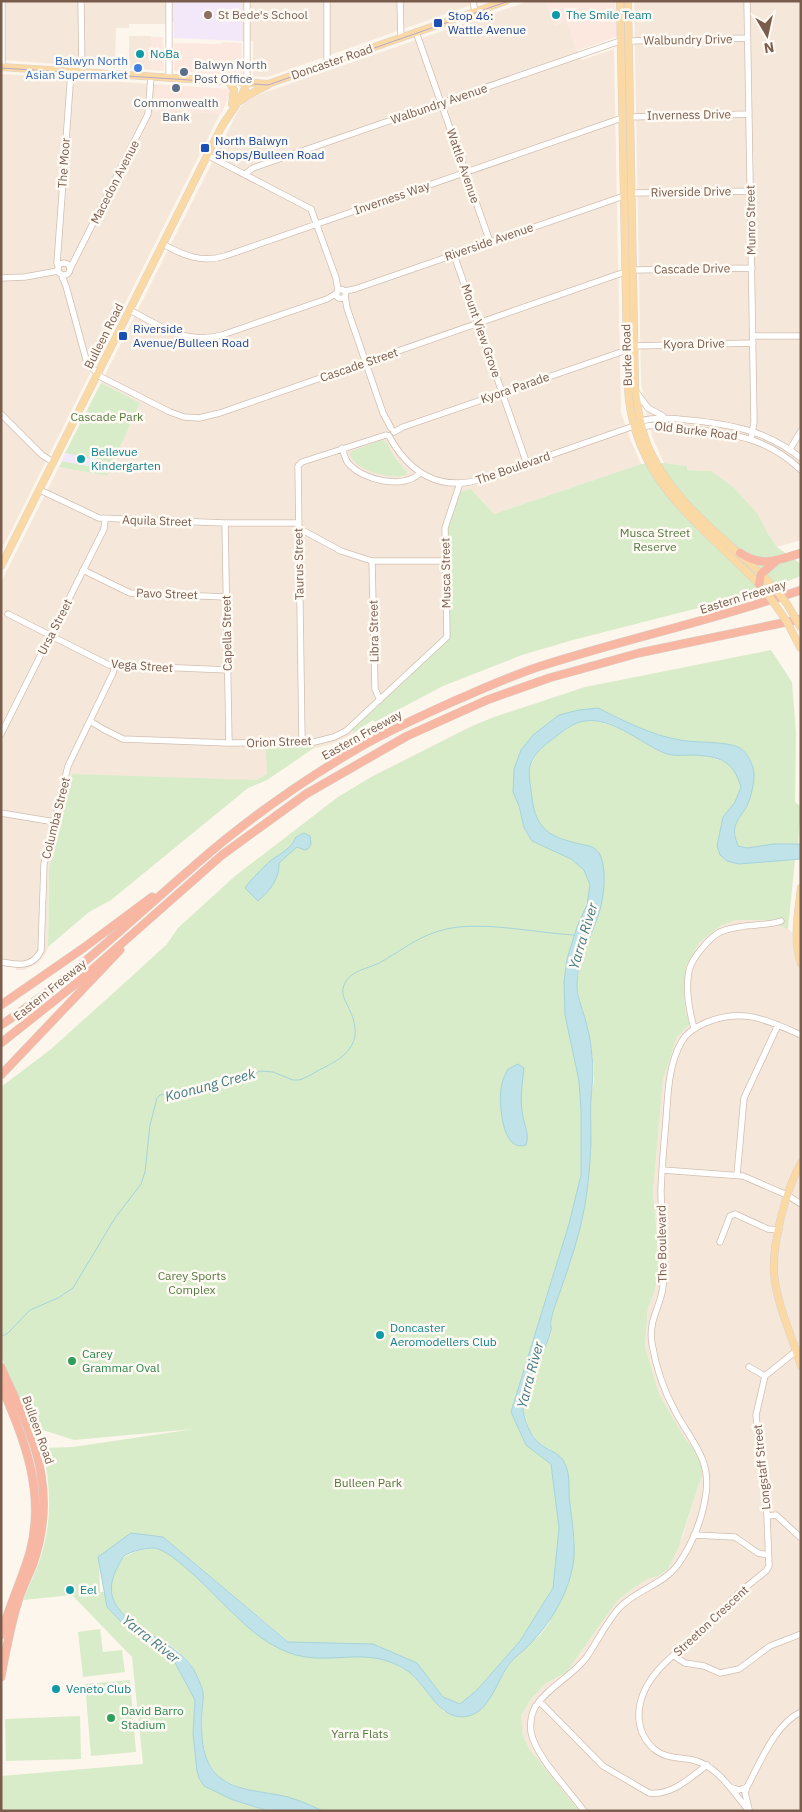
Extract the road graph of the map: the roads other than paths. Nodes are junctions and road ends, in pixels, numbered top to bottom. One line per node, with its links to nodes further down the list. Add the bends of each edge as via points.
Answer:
1 (2, 1): 19 (street)
2 (81, 1): 21 (street)
3 (169, 1): 23 (street)
4 (247, 1): 26 (street)
5 (327, 1): 18 (street)
6 (400, 1): 14 (street)
7 (473, 1): 12 (street)
8 (506, 1): 12 (main road, Doncaster Road)
9 (620, 1): 17 (main road, Burke Road)
10 (628, 1): 16 (main road, Burke Road)
11 (747, 1): 15 (street, Munro Street)
12 (475, 12): 13 (main road, Doncaster Road)
13 (416, 32): 14 (main road, Doncaster Road); 27 (street, Wattle Avenue)
14 (401, 38): 18 (main road, Doncaster Road)
15 (747, 38): 16 (street, Walbundry Drive); 29 (street, Munro Street)
16 (629, 41): 30 (main road, Burke Road)
17 (620, 42): 27 (street, Walbundry Avenue); 31 (main road, Burke Road)
18 (327, 64): 24 (main road, Doncaster Road)
19 (2, 67): 20 (main road, Doncaster Road)
20 (71, 72): 21 (main road, Doncaster Road); 46 (street, The Moor, via 58,254)
21 (82, 73): 22 (main road, Doncaster Road)
22 (151, 77): 23 (main road, Doncaster Road); 46 (street, Macedon Avenue, via 148,114 78,256)
23 (169, 78): 25 (main road, Doncaster Road)
24 (278, 81): 26 (main road, Doncaster Road); 28 (main road)
25 (229, 82): 26 (main road, Doncaster Road); 28 (main road, via 234,90)
26 (246, 83): 28 (main road, Bulleen Road, via 243,94)
27 (441, 104): 35 (street, Walbundry Avenue); 36 (street, Wattle Avenue)
28 (231, 107): 34 (main road, Bulleen Road)
29 (749, 114): 30 (street, Inverness Drive); 39 (street, Munro Street)
30 (630, 117): 32 (main road, Burke Road)
31 (622, 118): 33 (main road, Burke Road); 36 (street, Inverness Way)
32 (631, 151): 33 (main road); 40 (main road, Burke Road)
33 (623, 152): 41 (main road, Burke Road)
34 (208, 155): 37 (street, The Boulevard); 44 (main road, Bulleen Road)
35 (258, 167): 37 (street, Walbundry Avenue); 38 (street)
36 (465, 173): 42 (street, Inverness Way); 43 (street, Wattle Avenue)
37 (245, 174): 38 (street, The Boulevard)
38 (252, 178): 42 (street, The Boulevard, via 309,206)
39 (750, 191): 40 (street, Riverside Drive); 47 (street, Munro Street)
40 (632, 193): 48 (main road, Burke Road)
41 (624, 196): 43 (street, Riverside Avenue); 49 (main road, Burke Road)
42 (318, 224): 44 (street, Inverness Way, via 212,259 190,257); 51 (street, The Boulevard)
43 (490, 242): 45 (street, Riverside Avenue)
44 (163, 244): 52 (main road, Bulleen Road)
45 (454, 254): 51 (street, Riverside Avenue); 54 (street, Mount View Grove)
46 (63, 268): 50 (street, via 25,278); 60 (street, Macedon Avenue, via 87,363)
47 (752, 268): 48 (street, Cascade Drive); 56 (street, Munro Street)
48 (633, 270): 53 (main road, Burke Road)
49 (625, 272): 53 (main road, Burke Road); 54 (street, Cascade Street)
50 (1, 278)
51 (342, 293): 52 (street, Riverside Avenue, via 207,339 179,334); 59 (street, The Boulevard)
52 (130, 310): 60 (main road, Bulleen Road)
53 (630, 311): 57 (main road, Burke Road); 58 (main road, Burke Road)
54 (478, 324): 59 (street, Cascade Street); 62 (street, Mount View Grove)
55 (801, 336): 56 (street, Kyora Drive)
56 (753, 340): 57 (street, Kyora Drive); 66 (street, Munro Street)
57 (634, 346): 61 (main road, Burke Road)
58 (626, 350): 62 (street, Kyora Parade); 65 (main road, Burke Road, via 629,399)
59 (366, 363): 60 (street, Cascade Street, via 199,418 170,412); 68 (street, The Boulevard)
60 (98, 374): 73 (main road, Bulleen Road)
61 (636, 391): 64 (street, Old Burke Road, via 648,408); 65 (main road, Burke Road)
62 (502, 393): 68 (street, Kyora Parade); 74 (street, Mount View Grove)
63 (1, 414): 73 (street)
64 (666, 417): 65 (street, Old Burke Road); 66 (street, Old Burke Road)
65 (639, 425): 69 (street, Old Burke Road, via 662,425); 74 (street, The Boulevard); 77 (main road, Burke Road)
66 (753, 431): 69 (street, Munro Street); 71 (street, Old Burke Road)
67 (801, 431): 71 (street)
68 (390, 432): 70 (street, Taurus Street); 76 (street, The Boulevard, via 399,452)
69 (751, 439): 75 (street, Old Burke Road, via 783,454)
70 (342, 448): 76 (street, via 351,465 381,480 401,482); 82 (street, Taurus Street, via 298,466)
71 (790, 449): 72 (street, Old Burke Road)
72 (801, 458)
73 (53, 462): 79 (main road, Bulleen Road)
74 (527, 464): 78 (street, The Boulevard, via 474,482)
75 (801, 470)
76 (420, 473): 78 (street, The Boulevard, via 440,481)
77 (665, 482): 83 (main road, Burke Road); 91 (main road, Burke Road, via 692,519)
78 (460, 483): 86 (street, Musca Street, via 446,525)
79 (40, 490): 80 (street, Aquila Street, via 94,517); 88 (main road, Bulleen Road)
80 (105, 519): 81 (street, Aquila Street); 89 (street, Ursa Street, via 104,529)
81 (225, 523): 82 (street, Aquila Street, via 280,522); 93 (street, Capella Street)
82 (298, 525): 87 (street, via 341,551); 105 (street, Taurus Street)
83 (740, 553): 85 (highway, via 762,562); 90 (main road, Burke Road)
84 (801, 553): 85 (highway)
85 (780, 559): 90 (highway)
86 (446, 560): 87 (street); 97 (street, Musca Street)
87 (372, 561): 102 (street, Libra Street, via 375,688)
88 (1, 566)
89 (83, 570): 93 (street, Pavo Street, via 130,593); 98 (street, Ursa Street)
90 (761, 574): 91 (highway); 96 (main road, Burke Road, bridge, via 779,594)
91 (759, 584): 99 (main road, Burke Road, bridge, via 782,613)
92 (801, 590): 109 (highway, Eastern Freeway, via 538,667 412,720 359,748 286,795)
93 (226, 597): 101 (street, Capella Street)
94 (8, 614): 98 (street, Vega Street)
95 (801, 619): 112 (highway, Eastern Freeway, via 639,653 549,678 487,700 407,736 321,785 264,823 222,855)
96 (801, 628)
97 (447, 635): 102 (street, Orion Street)
98 (50, 636): 100 (street, Vega Street); 104 (street, Ursa Street)
99 (801, 649)
100 (115, 666): 101 (street, Vega Street); 103 (street, Columba Street)
101 (228, 670): 106 (street, Capella Street)
102 (380, 700): 105 (street, Orion Street, via 340,734 321,741)
103 (89, 722): 106 (street, Orion Street, via 126,739); 108 (street, Columba Street, via 70,760)
104 (1, 734)
105 (302, 742): 106 (street, Orion Street)
106 (229, 744)
107 (1, 813): 108 (street)
108 (55, 822): 113 (street, Columba Street, via 44,870 42,951 30,964)
109 (196, 864): 115 (highway); 116 (highway, Eastern Freeway, via 71,974)
110 (800, 892): 114 (main road, via 797,946)
111 (781, 922): 118 (street, via 720,932 703,947 689,969 688,993)
112 (134, 934): 120 (highway, Eastern Freeway); 121 (highway)
113 (1, 962)
114 (801, 964)
115 (1, 1005)
116 (1, 1025)
117 (778, 1025): 118 (street, via 756,1017 733,1015); 119 (street); 124 (street, via 744,1098)
118 (694, 1028): 123 (street, The Boulevard, via 683,1039 669,1081)
119 (801, 1035)
120 (1, 1044)
121 (1, 1075)
122 (801, 1163): 125 (main road)
123 (662, 1170): 124 (street); 136 (street, The Boulevard, via 663,1287 651,1333 673,1409 706,1465 706,1495)
124 (737, 1175): 125 (street)
125 (787, 1195): 126 (street); 127 (main road)
126 (801, 1204)
127 (779, 1230): 128 (street, via 768,1229 735,1214 730,1216); 129 (main road, via 774,1272 781,1303)
128 (720, 1242)
129 (798, 1349): 130 (main road); 133 (street)
130 (801, 1366)
131 (1, 1367): 142 (highway, Bulleen Road, via 38,1458 43,1506 39,1541 8,1638)
132 (749, 1367): 133 (street)
133 (765, 1376): 135 (street, Longstaff Street, via 756,1415)
134 (1, 1385): 140 (highway, Bulleen Road, via 26,1446 33,1476 35,1523 29,1554)
135 (767, 1516): 137 (street, Longstaff Street, via 776,1515); 138 (street, Streeton Crescent)
136 (694, 1535): 138 (street, via 735,1537 758,1554); 143 (street, The Boulevard, via 672,1573 620,1608 585,1659)
137 (801, 1538)
138 (768, 1555): 141 (street, Streeton Crescent, via 766,1571)
139 (801, 1634): 141 (street, via 770,1646 739,1669 720,1673 685,1663)
140 (1, 1635)
141 (674, 1656): 145 (street, Streeton Crescent, via 643,1691 639,1702 640,1730 649,1745 664,1755 693,1760)
142 (1, 1676)
143 (540, 1702): 145 (street, via 603,1766 649,1793 667,1792); 148 (street, The Boulevard, via 531,1718 536,1746)
144 (801, 1712): 147 (street, via 778,1731)
145 (706, 1766): 146 (street, Streeton Crescent)
146 (730, 1787): 147 (street, via 739,1790); 149 (street, Streeton Crescent)
147 (747, 1787): 149 (street)
148 (584, 1811)
149 (749, 1811)

